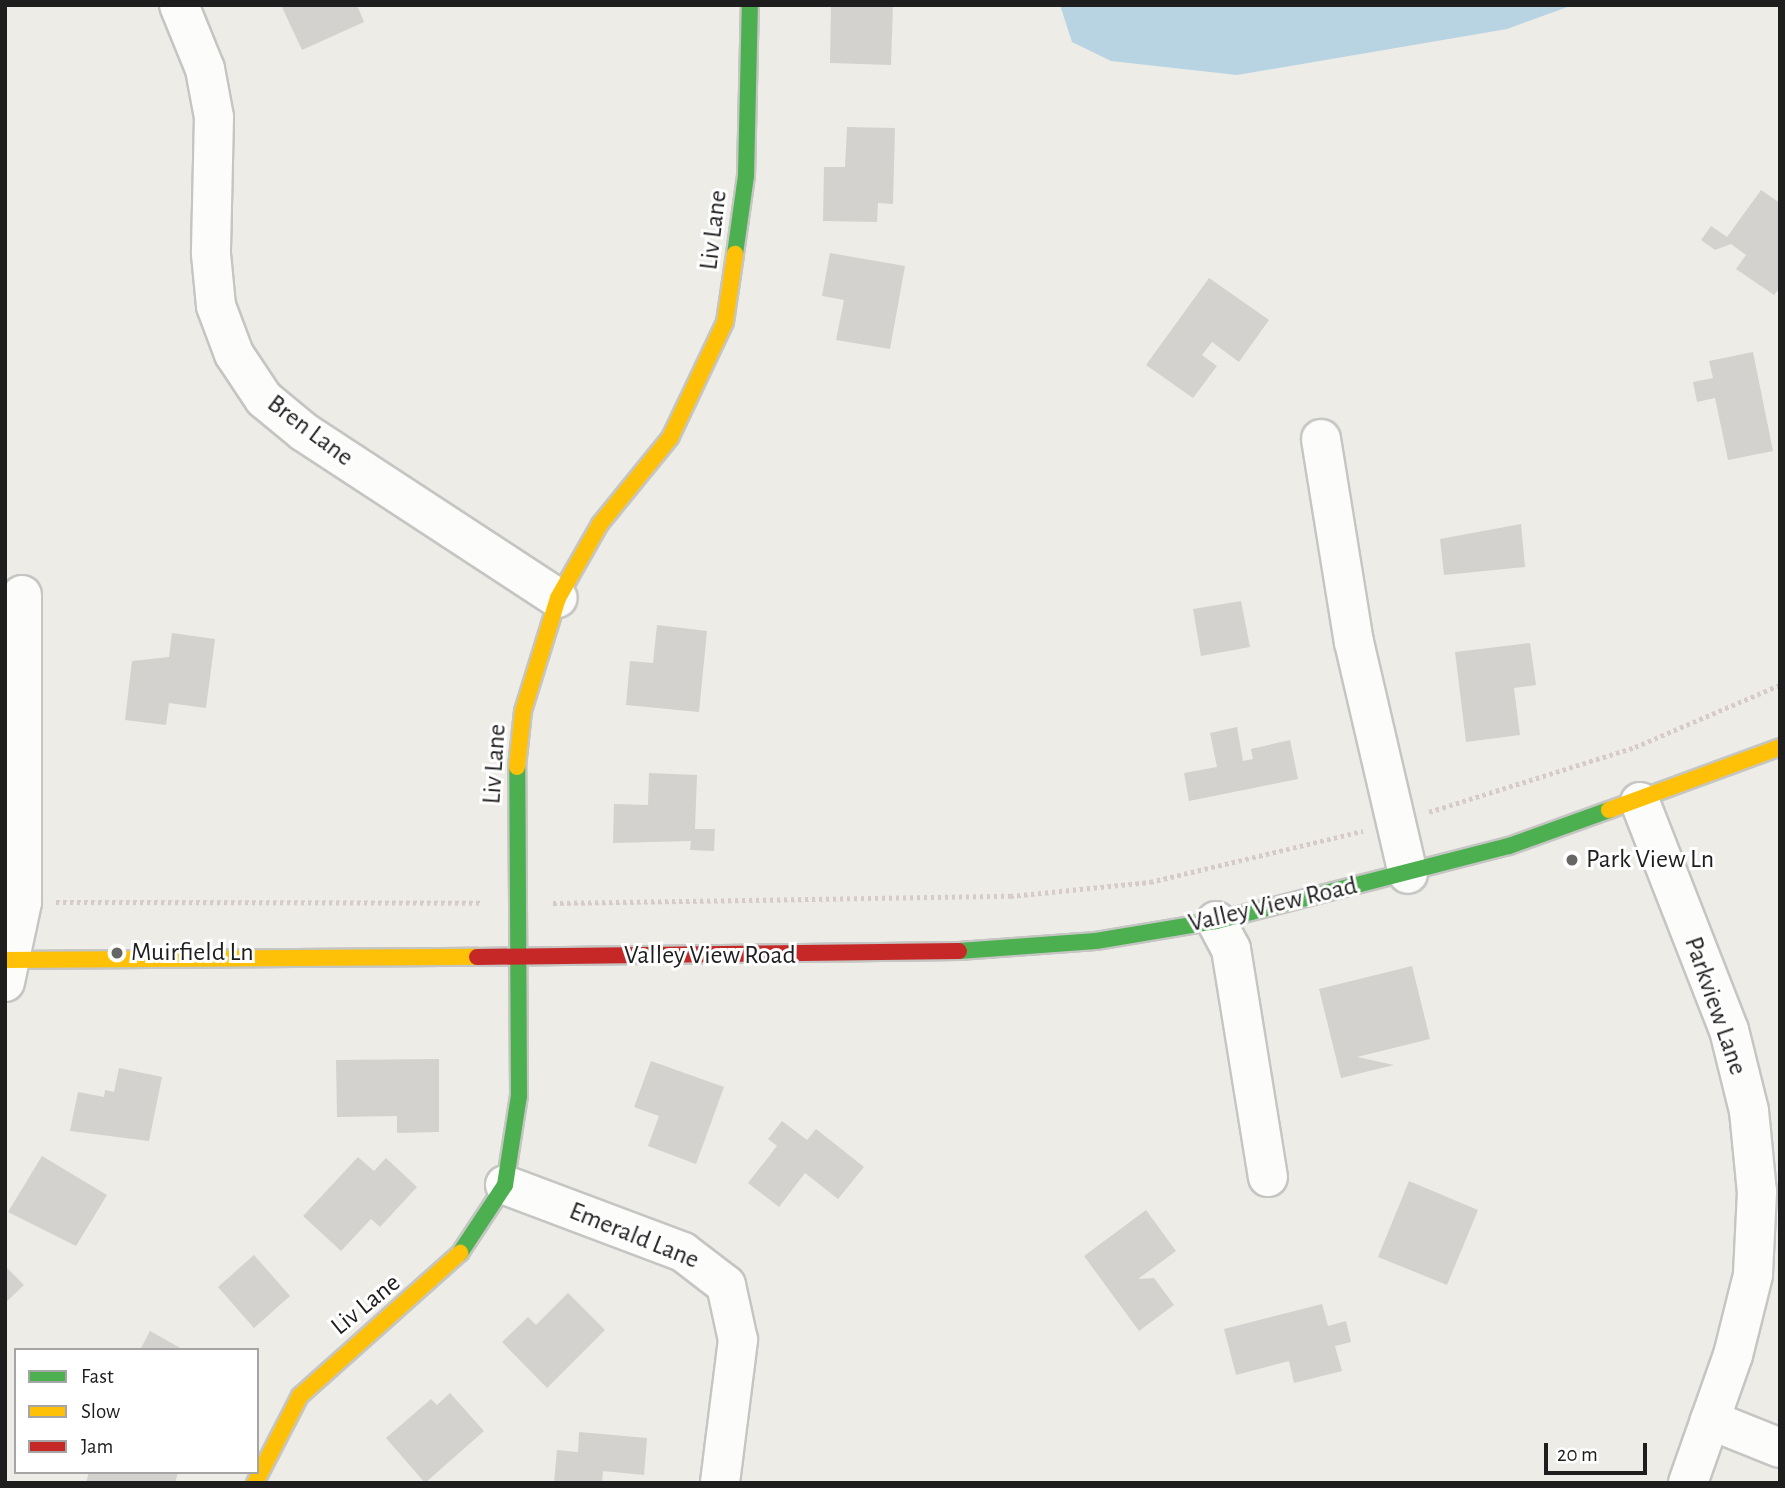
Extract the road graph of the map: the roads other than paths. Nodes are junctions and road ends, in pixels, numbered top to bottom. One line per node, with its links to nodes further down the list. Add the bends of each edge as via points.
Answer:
1 (179, 5): 5 (street, Bren Lane, via 205,69 214,117 211,254 216,306 234,354 264,399 304,432)
2 (750, 5): 5 (street, Liv Lane, via 746,176 724,322 670,439 600,524)
3 (1321, 439): 8 (street, via 1354,642)
4 (22, 595): 11 (street, via 22,901)
5 (558, 598): 10 (street, Liv Lane, via 523,711 515,787)
6 (1780, 747): 7 (street, Valley View Road)
7 (1640, 802): 8 (street, Valley View Road); 14 (street, Parkview Lane, via 1729,1030 1749,1111 1757,1192 1753,1275)
8 (1408, 874): 9 (street, Valley View Road)
9 (1216, 921): 10 (street, Valley View Road, via 1010,951); 12 (street, via 1231,950)
10 (521, 957): 11 (street, Valley View Road); 13 (street, Liv Lane, via 517,1124)
11 (7, 967)
12 (1268, 1177)
13 (505, 1185): 16 (street, Liv Lane, via 470,1244 300,1396); 17 (street, Emerald Lane, via 684,1252 726,1285 738,1340)
14 (1710, 1420): 15 (street); 18 (street, Parkview Lane)
15 (1780, 1448)
16 (259, 1474)
17 (720, 1483)
18 (1688, 1483)

